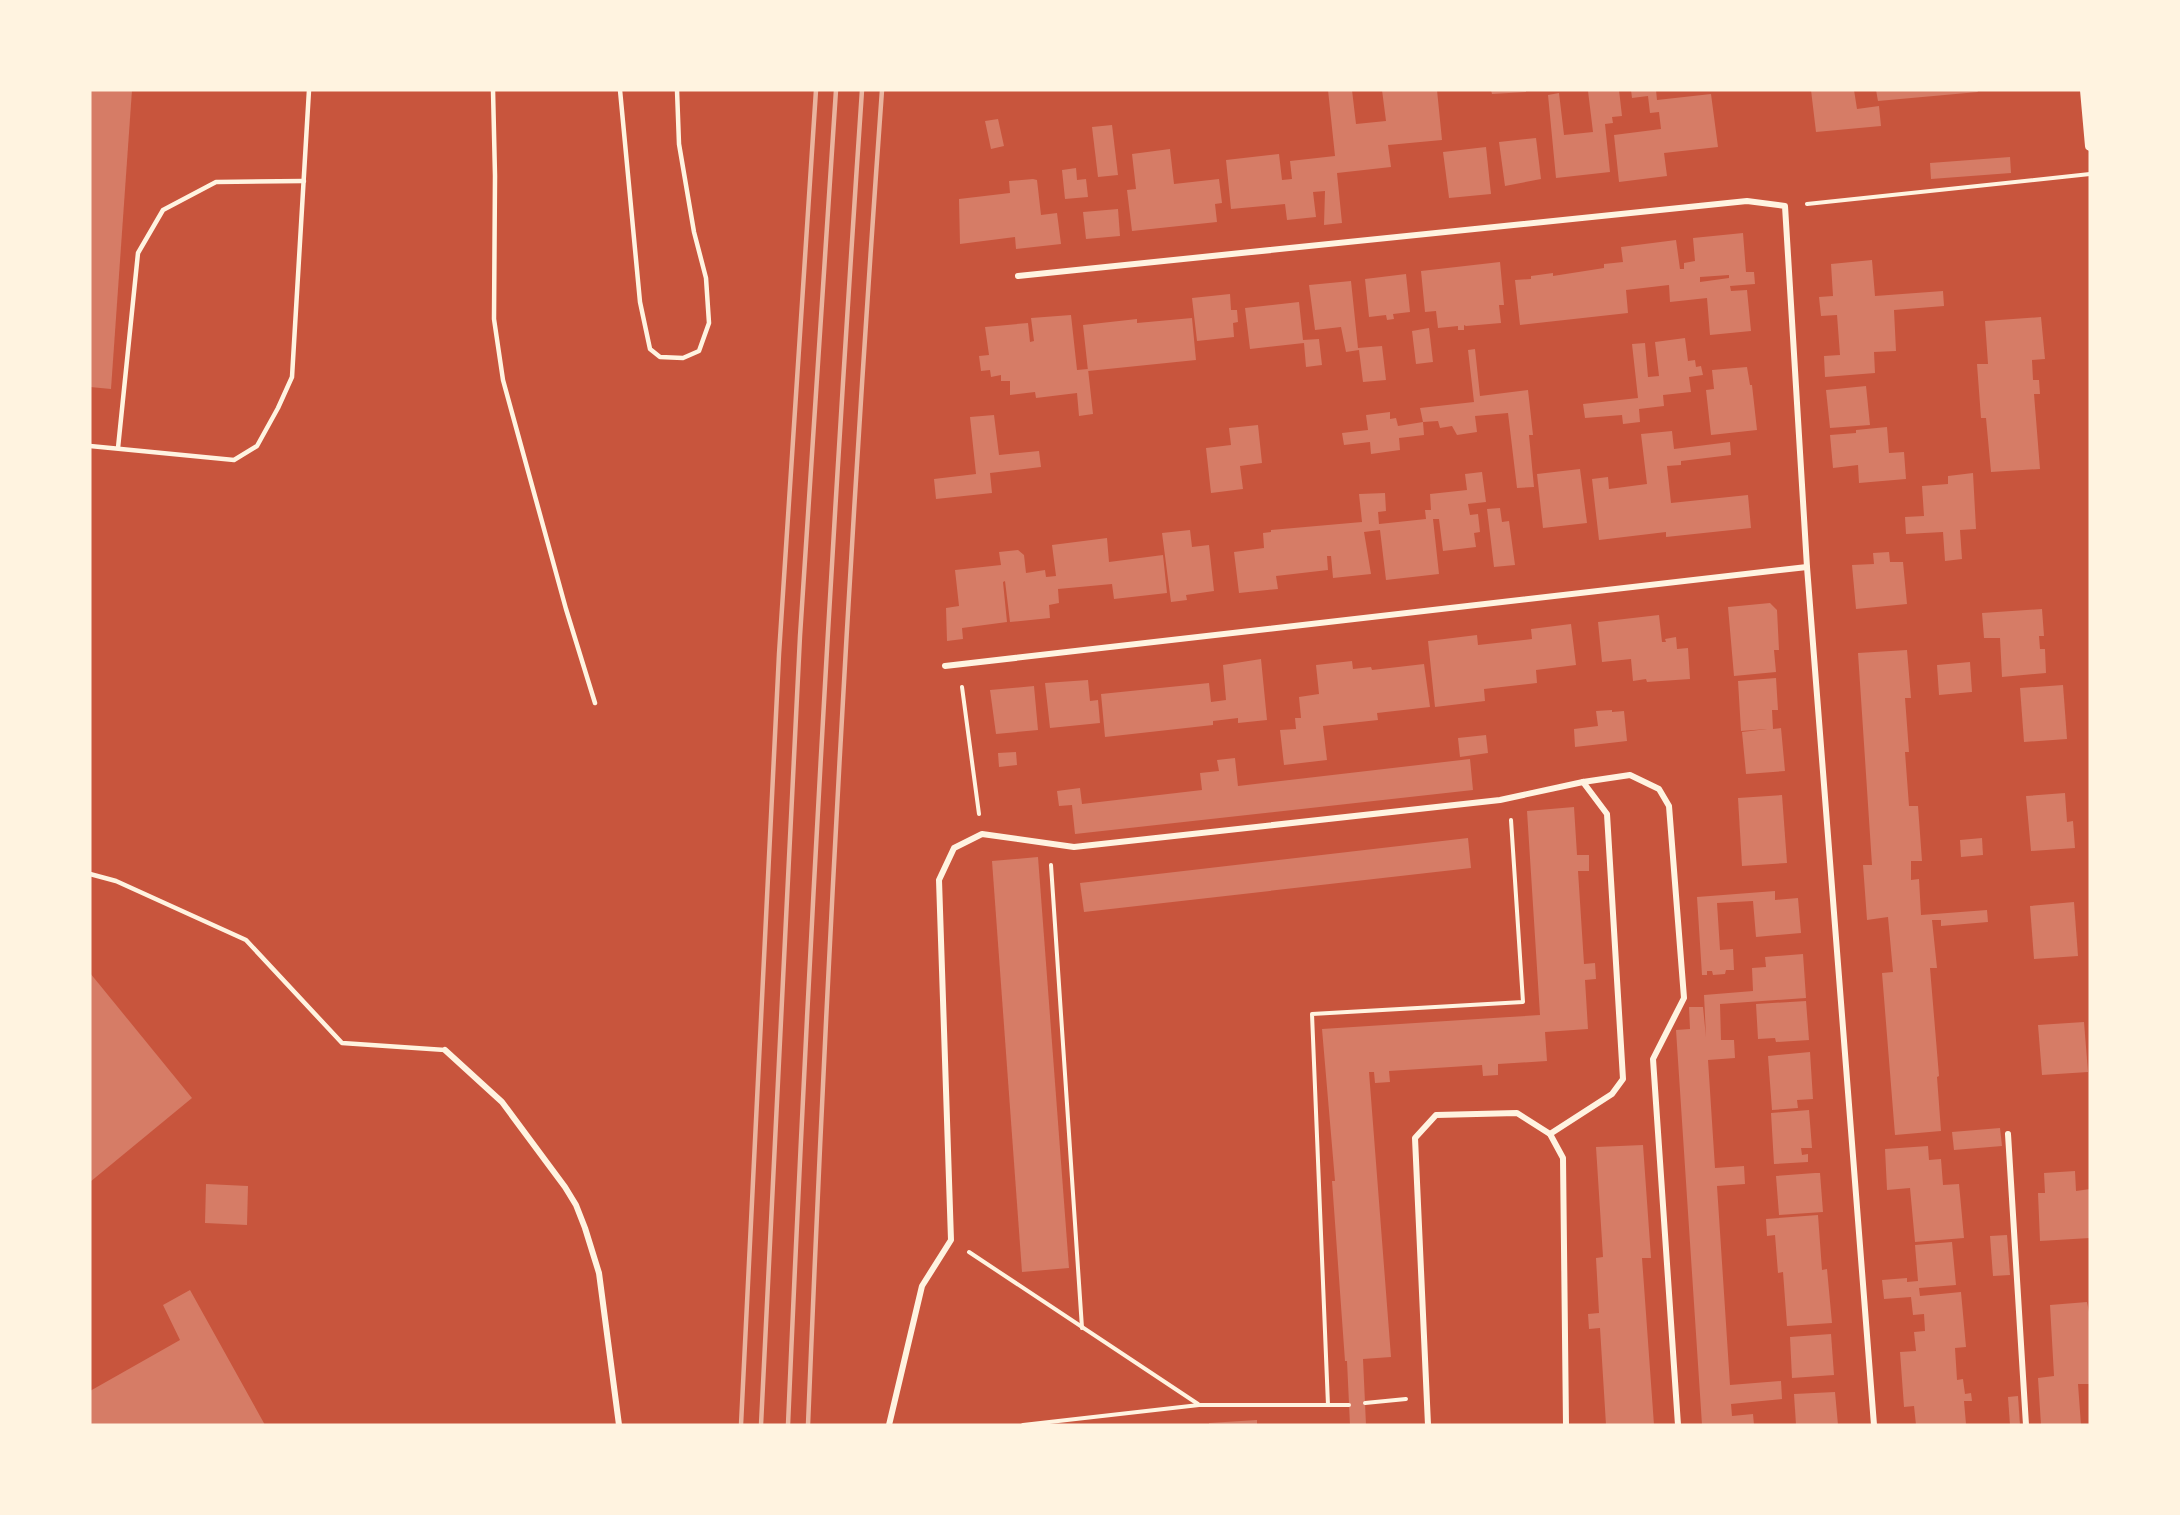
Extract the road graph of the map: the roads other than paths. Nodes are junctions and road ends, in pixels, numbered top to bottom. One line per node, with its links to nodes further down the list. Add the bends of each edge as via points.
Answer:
1 (309, 90): 7 (lane)
2 (493, 90): 13 (lane, via 494,319 503,380)
3 (620, 90): 4 (lane, via 640,302 650,349 660,357 683,357 699,351 709,323 706,278 679,144)
4 (677, 90)
5 (2085, 90): 6 (street)
6 (2090, 146)
7 (304, 181): 10 (lane, via 216,182 163,210 138,253); 10 (lane, via 292,377 257,446 234,460)
8 (1018, 276): 11 (street, via 1747,201 1785,206)
9 (90, 446): 10 (lane)
10 (118, 448)
11 (1807, 567): 12 (street); 24 (street)
12 (945, 666)
13 (595, 703)
14 (1583, 782): 17 (street, via 1607,814 1623,1079 1612,1094); 20 (street, via 1509,798 1074,848 982,834 954,848 939,880 951,1240 922,1286); 23 (street, via 1630,775 1659,789 1669,806 1684,998 1653,1059)
15 (90, 874): 16 (lane, via 116,881 246,940 342,1043)
16 (445, 1050): 19 (street, via 502,1102 576,1205 599,1273)
17 (1550, 1134): 21 (street, via 1517,1113 1436,1115 1414,1138); 22 (street, via 1563,1158)
18 (2008, 1134): 25 (street)
19 (619, 1425)
20 (889, 1425)
21 (1428, 1425)
22 (1566, 1425)
23 (1678, 1425)
24 (1874, 1425)
25 (2026, 1425)

